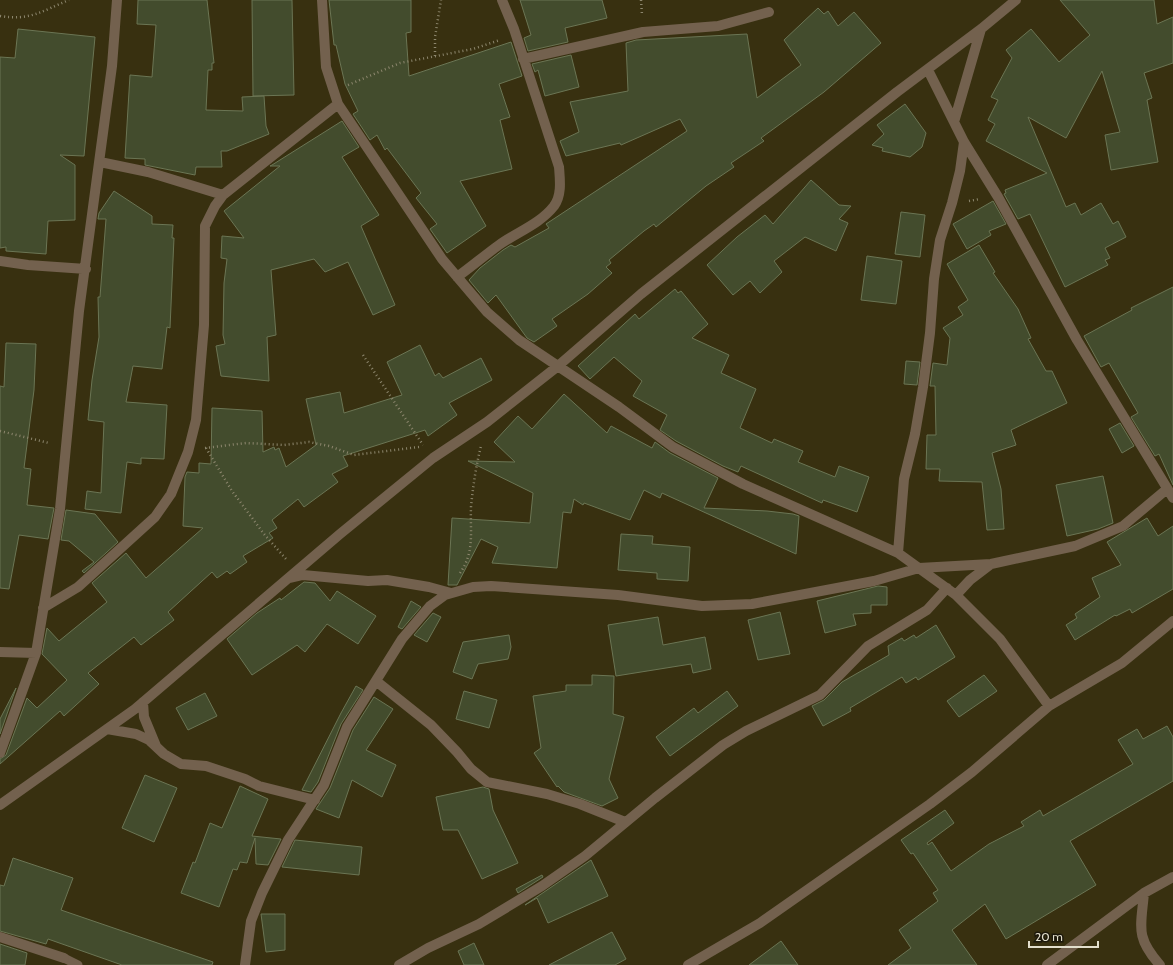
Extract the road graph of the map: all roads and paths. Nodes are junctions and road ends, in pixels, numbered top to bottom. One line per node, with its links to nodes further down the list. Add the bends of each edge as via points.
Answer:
1 (69, 0): 8 (path, via 28,17)
2 (117, 0): 18 (street)
3 (322, 0): 14 (street, via 326,67)
4 (441, 0): 11 (path, via 435,37)
5 (502, 0): 10 (street)
6 (1016, 0): 9 (street)
7 (769, 12): 12 (street, via 718,26 643,32)
8 (0, 16)
9 (982, 29): 13 (street); 16 (street)
10 (516, 35): 11 (path); 12 (street)
11 (435, 56): 14 (path, via 400,63)
12 (523, 59): 24 (street, via 559,167 561,186 555,205 544,215)
13 (928, 70): 16 (street); 26 (street, via 641,294)
14 (334, 91): 15 (street)
15 (338, 104): 19 (street); 24 (street, via 442,259)
16 (954, 122): 17 (street)
17 (964, 142): 20 (street); 21 (street)
18 (100, 162): 19 (street, via 148,172); 23 (street)
19 (223, 195): 31 (street, via 205,226 204,325 196,420)
20 (998, 197): 21 (path); 32 (street, via 1077,340)
21 (952, 203): 34 (street, via 940,240 923,387 904,479)
22 (0, 261): 23 (street)
23 (86, 269): 29 (street, via 79,311)
24 (457, 277): 26 (street, via 487,312 518,340)
25 (363, 355): 30 (path, via 424,446 354,455 309,442 284,445 246,443)
26 (558, 366): 27 (street); 34 (street, via 673,447 743,484)
27 (488, 422): 37 (street, via 433,458); 40 (path, via 474,473 472,545 465,566 455,579)
28 (0, 431): 29 (path)
29 (65, 447): 43 (street, via 60,509)
30 (206, 448): 31 (path); 37 (path, via 232,491 264,534 280,554)
31 (188, 452): 43 (street, via 171,494 155,517 78,587)
32 (1167, 490): 33 (street); 35 (street, via 1123,526 1075,546)
33 (1173, 498)
34 (898, 553): 36 (street)
35 (991, 564): 36 (street); 42 (street)
36 (919, 568): 39 (street); 41 (street, via 874,581 752,604 702,606 618,595 490,586 473,586)
37 (299, 569): 38 (street)
38 (288, 579): 40 (street, via 303,575 368,581 387,580); 48 (street)
39 (947, 588): 42 (street); 55 (street, via 927,610 868,646 820,695 723,745)
40 (440, 590): 41 (street)
41 (452, 593): 47 (street, via 430,606 402,639)
42 (956, 595): 49 (street, via 1000,639)
43 (43, 608): 46 (street)
44 (1173, 621): 49 (street, via 1122,663)
45 (0, 652): 46 (street)
46 (36, 652): 52 (street)
47 (376, 681): 53 (street, via 347,727 324,785); 55 (street, via 431,724 487,782 547,794)
48 (143, 702): 50 (street); 51 (street, via 144,717)
49 (1049, 706): 63 (street, via 930,804 760,923)
50 (108, 729): 51 (street, via 136,734 149,740); 54 (street)
51 (157, 748): 53 (street, via 181,764 206,766 258,786)
52 (0, 753)
53 (315, 800): 61 (street, via 288,840 262,893 251,921)
54 (0, 805)
55 (625, 822): 62 (street, via 585,856 542,886 479,924)
56 (1173, 877): 57 (street)
57 (1144, 893): 64 (street); 65 (street, via 1140,930 1147,950)
58 (0, 937): 59 (street)
59 (64, 958): 60 (lane)
60 (78, 965)
61 (245, 965)
62 (399, 965)
63 (688, 965)
64 (1047, 965)
65 (1160, 965)

